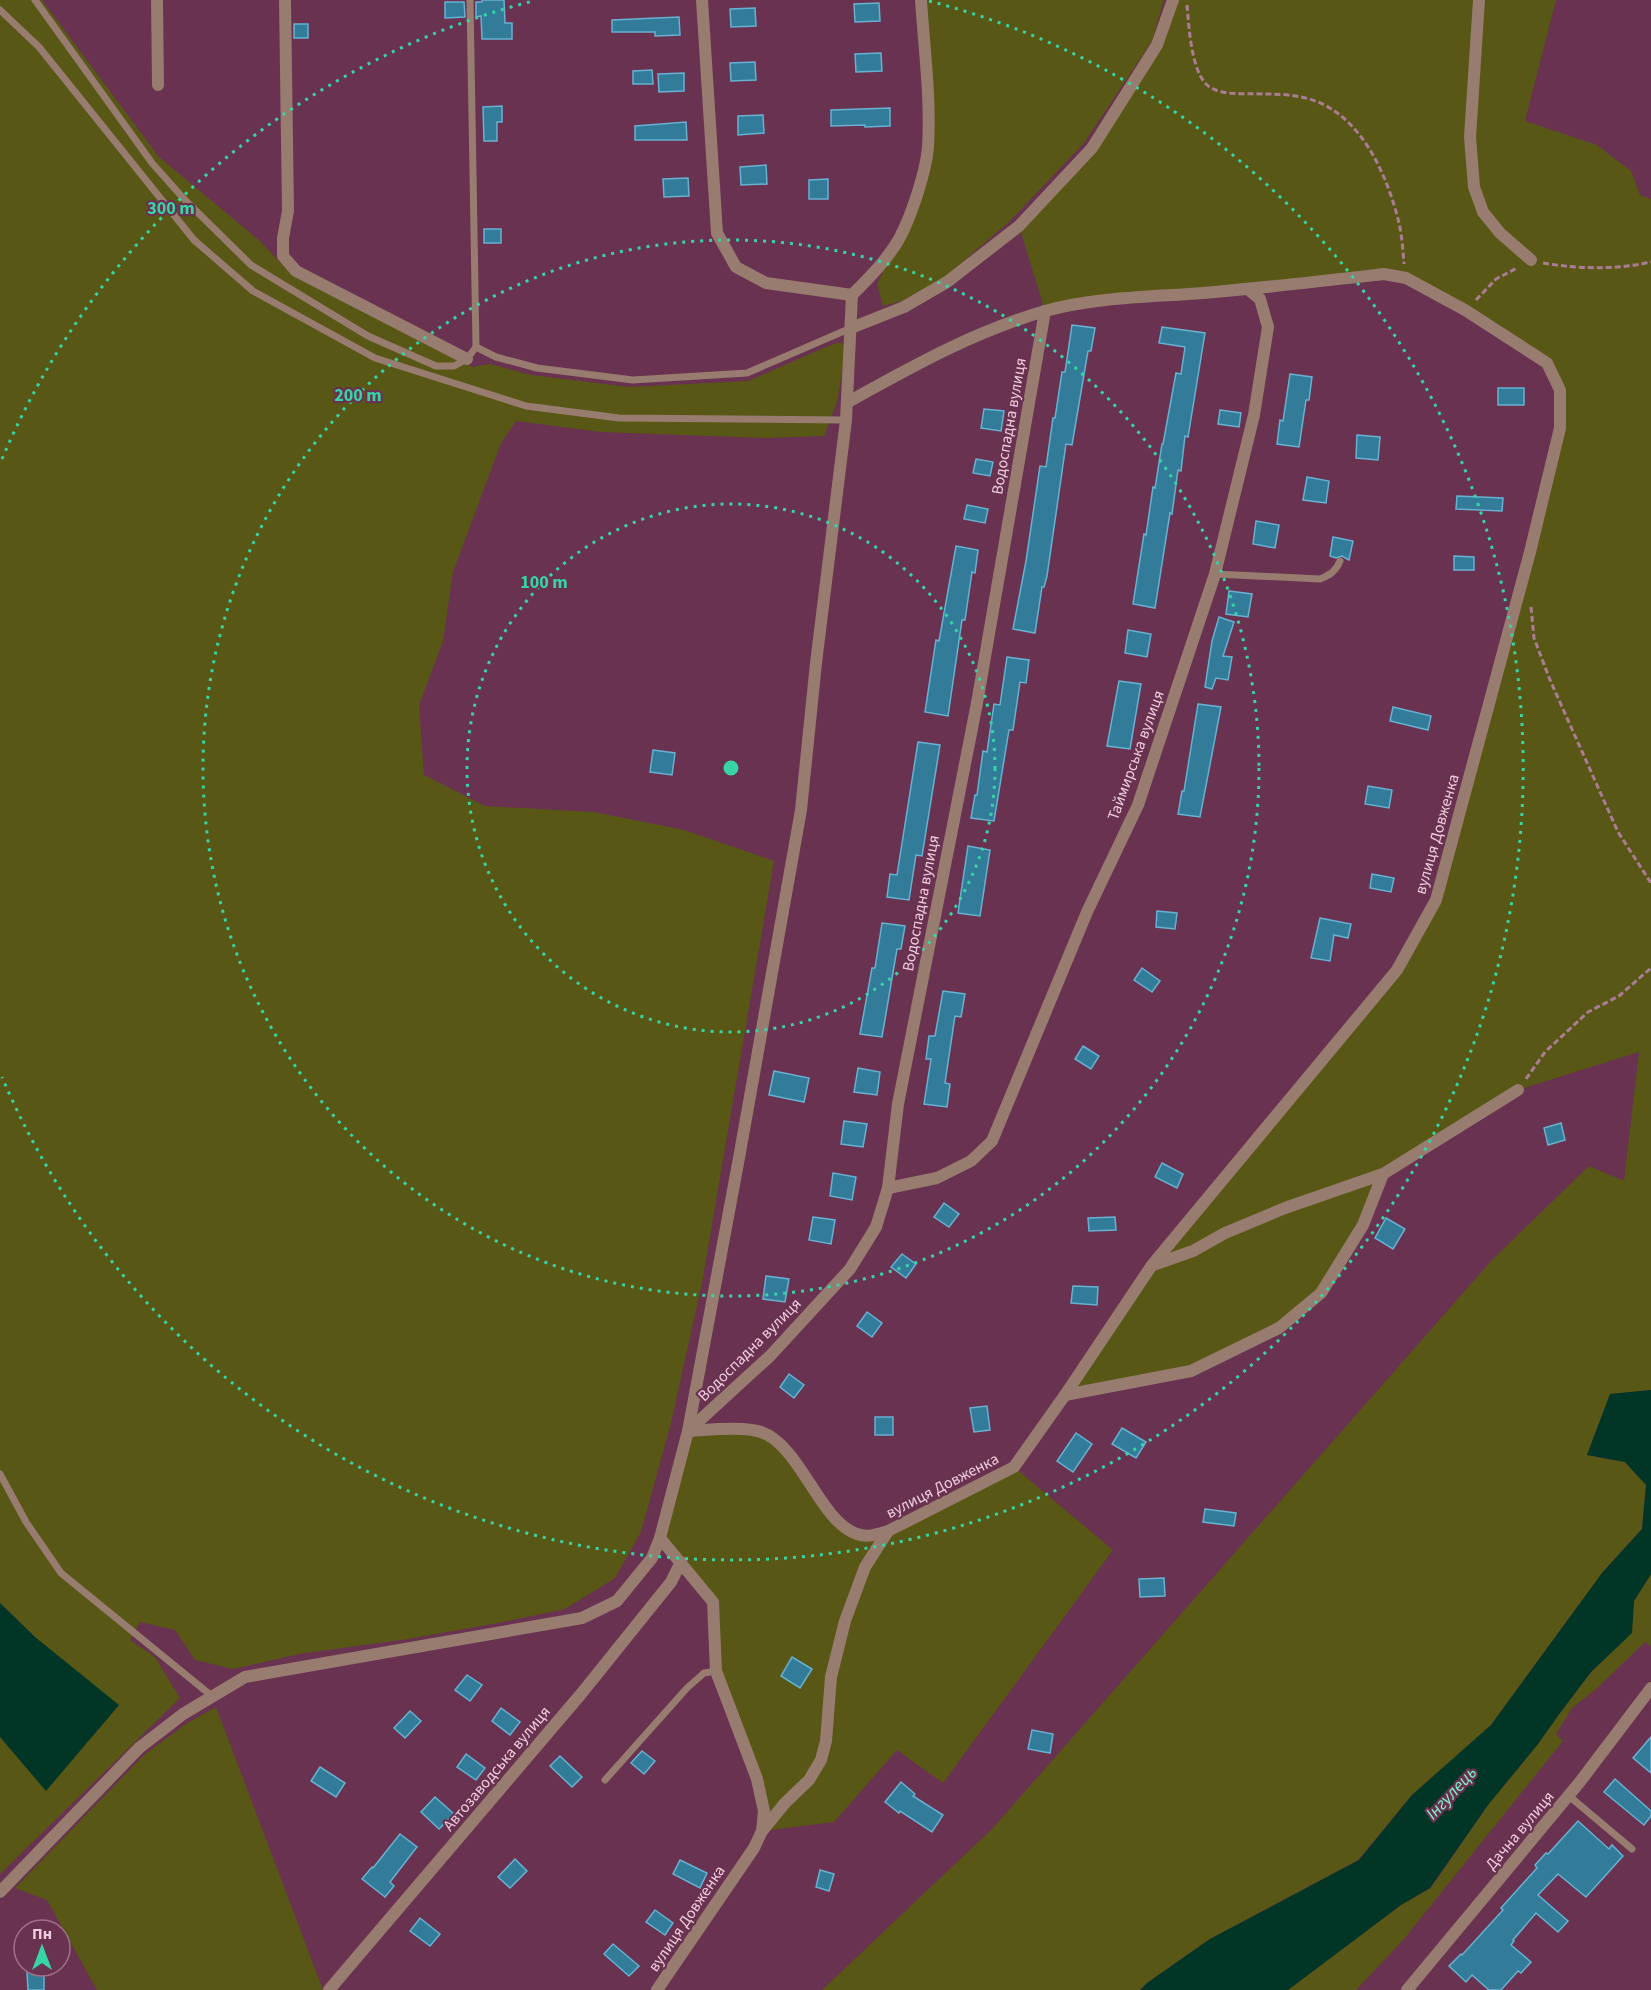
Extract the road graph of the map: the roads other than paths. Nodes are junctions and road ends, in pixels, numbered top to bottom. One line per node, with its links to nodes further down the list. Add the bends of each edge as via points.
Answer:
1 (35, 0): 17 (lane, via 152,163 251,265 368,336 436,366 454,366)
2 (157, 0): 10 (street)
3 (285, 0): 17 (street, via 288,211 283,256 296,271)
4 (470, 0): 16 (lane)
5 (702, 0): 13 (street, via 717,233 736,267 766,283)
6 (921, 0): 13 (street, via 928,150 899,238 879,268)
7 (1173, 0): 15 (street, via 1157,45 1092,148 1019,226 947,282 903,307)
8 (1479, 0): 11 (street, via 1470,137 1474,187 1483,212)
9 (0, 10): 19 (lane, via 39,47 194,240 253,291 375,358 526,406 607,417)
10 (158, 85)
11 (1531, 261)
12 (1249, 290): 14 (street, via 1085,302); 21 (street, Таймирська вулиця, via 1260,299 1268,327 1254,415); 25 (street, вулиця Довженка, via 1384,274 1406,278 1465,310 1547,363 1560,390 1560,428 1436,900 1397,970)
13 (852, 295): 15 (street, Водоспадна вулиця)
14 (1045, 311): 18 (street, via 968,339); 24 (street, Водоспадна вулиця, via 976,703 898,1104)
15 (851, 328): 16 (lane, via 747,373 633,381 537,368); 18 (street, Водоспадна вулиця)
16 (476, 347): 17 (lane)
17 (467, 359)
18 (848, 402): 19 (street, Водоспадна вулиця)
19 (846, 420): 27 (street, Водоспадна вулиця, via 801,810)
20 (1340, 561): 21 (lane, via 1337,569 1320,579)
21 (1215, 574): 24 (street, Таймирська вулиця, via 1137,805 1087,912 992,1141 971,1161 938,1178)
22 (1518, 1090): 23 (street)
23 (1383, 1174): 25 (street, via 1285,1208 1193,1251); 26 (street, via 1363,1224 1321,1293 1279,1328 1191,1371)
24 (888, 1188): 27 (street, Водоспадна вулиця, via 876,1227 850,1269 770,1356)
25 (1152, 1265): 26 (street, вулиця Довженка)
26 (1065, 1395): 29 (street, вулиця Довженка, via 1014,1467)
27 (688, 1431): 29 (street, вулиця Довженка, via 761,1432 782,1445 846,1528 858,1535); 30 (street, Водоспадна вулиця)
28 (0, 1474): 34 (lane, via 26,1522 61,1573)
29 (888, 1531): 37 (street, via 865,1567 846,1621 831,1677 821,1760 809,1780)
30 (660, 1538): 31 (street, вулиця Довженка); 34 (street, Водоспадна вулиця, via 652,1558 617,1602 582,1618 245,1677)
31 (681, 1562): 32 (street, вулиця Довженка, via 713,1602); 40 (street, Автозаводська вулиця, via 671,1582 581,1694)
32 (716, 1671): 35 (lane, via 704,1673 687,1688); 37 (street, вулиця Довженка, via 757,1779 764,1811)
33 (1651, 1688): 36 (street, Дачна вулиця)
34 (213, 1696): 39 (street, Водоспадна вулиця, via 139,1748)
35 (605, 1780)
36 (1569, 1796): 38 (lane); 42 (street, Дачна вулиця)
37 (762, 1831): 41 (street, вулиця Довженка)
38 (1632, 1849)
39 (0, 1892)
40 (328, 1990)
41 (657, 1990)
42 (1407, 1990)

